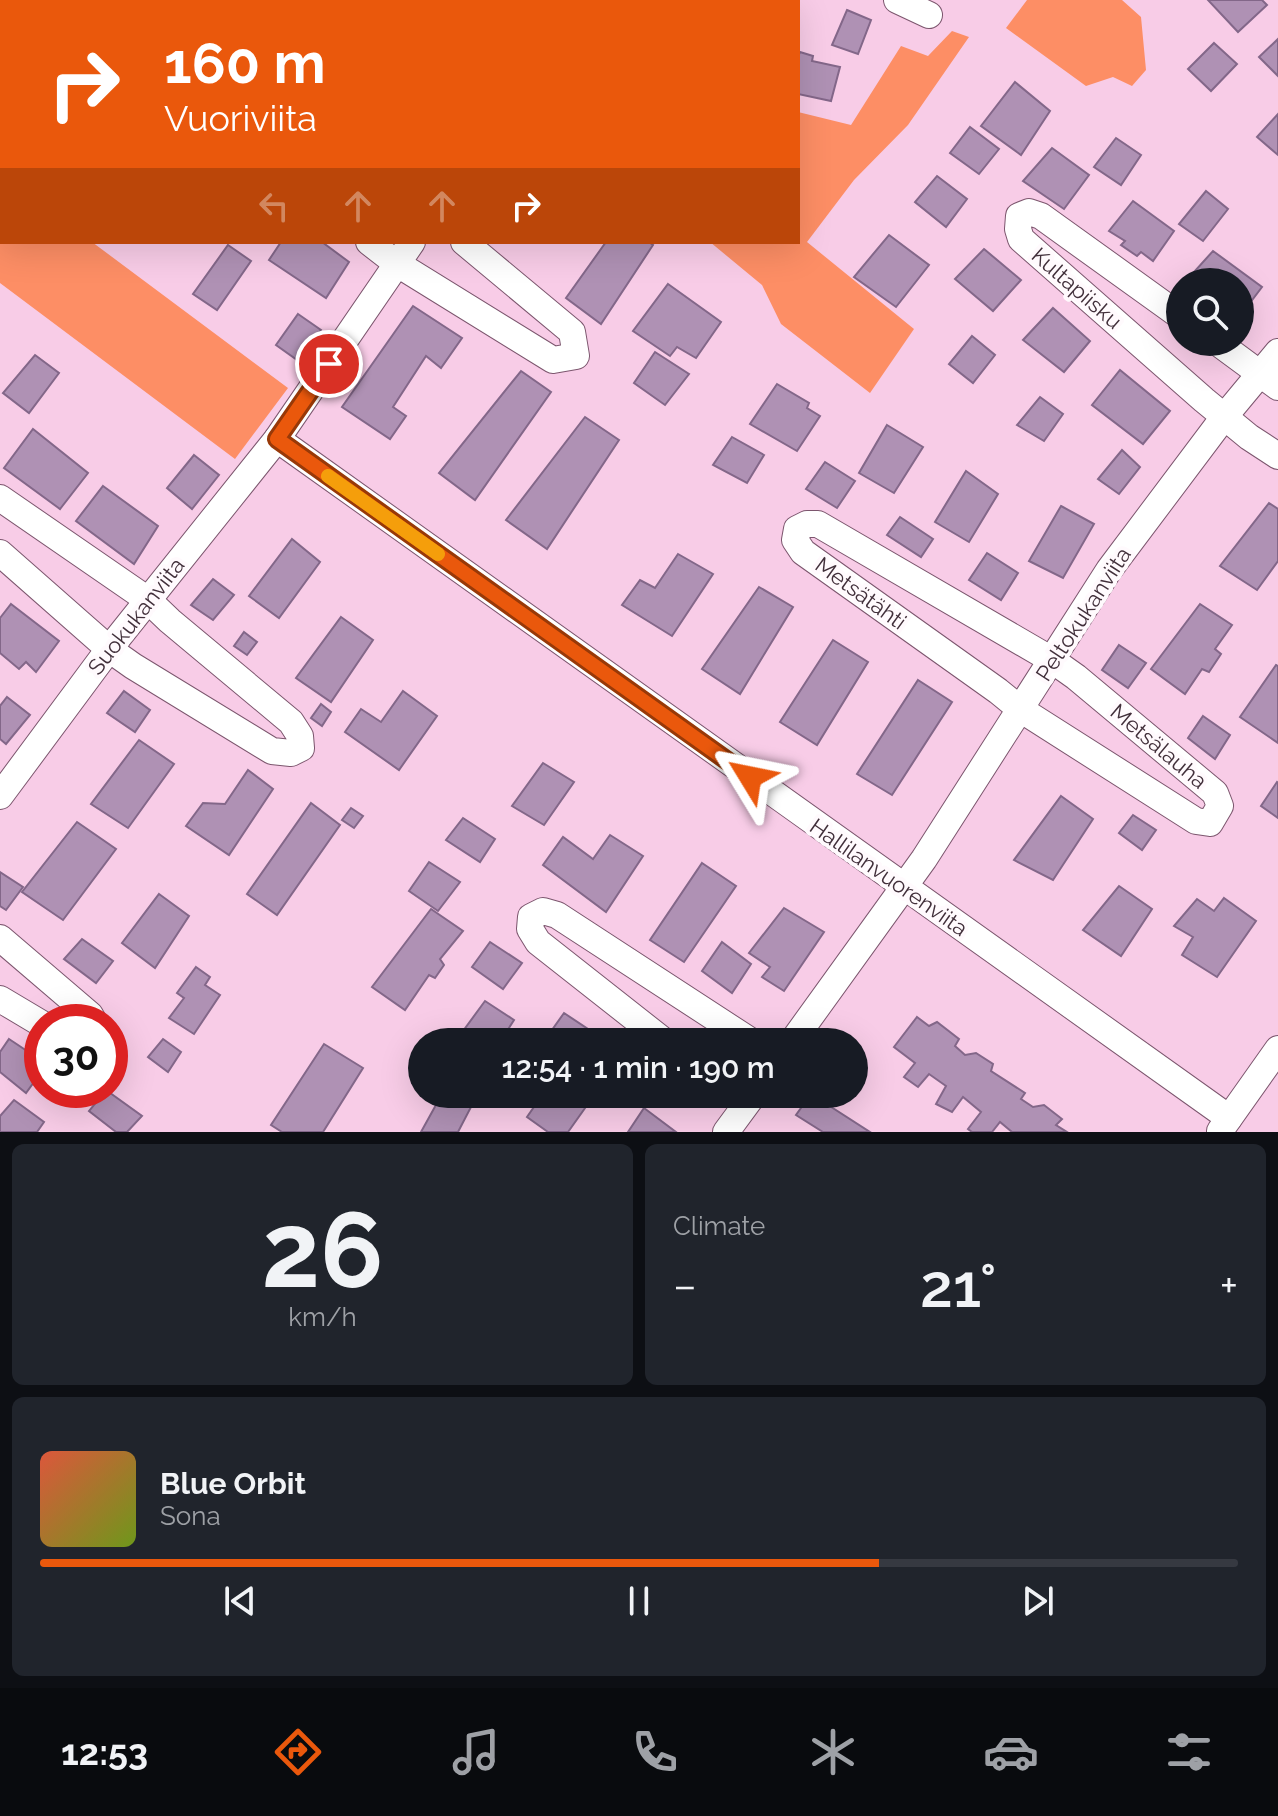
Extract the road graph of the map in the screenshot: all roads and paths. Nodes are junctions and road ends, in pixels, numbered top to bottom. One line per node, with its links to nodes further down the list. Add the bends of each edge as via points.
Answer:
1 (897, 0): 2 (street)
2 (929, 15)
3 (372, 244): 6 (street)
4 (410, 244): 6 (street, Suokukanviita)
5 (466, 244): 6 (street, via 572,332 576,356 553,360)
6 (396, 263): 12 (street, Suokukanviita)
7 (1166, 306): 11 (street, Kultapiisku, via 1041,216 1019,216 1021,239)
8 (1278, 352): 10 (street, Peltokukanviita)
9 (1236, 356): 10 (street)
10 (1269, 380): 11 (street, Peltokukanviita)
11 (1224, 417): 13 (street); 18 (street, Peltokukanviita, via 1109,570)
12 (277, 439): 16 (street, Suokukanviita); 21 (street, Hallilanvuorenviita)
13 (1278, 456)
14 (0, 498): 16 (street)
15 (0, 553): 17 (street)
16 (148, 600): 17 (street, Suokukanviita); 17 (street, via 291,722 301,748 272,751)
17 (109, 649): 20 (street, Suokukanviita)
18 (1052, 660): 19 (street, Peltokukanviita); 19 (street, Metsälauha, via 1215,793 1220,806 1210,823 1196,821); 19 (street, Metsätähti, via 818,524 797,529 795,540 803,552)
19 (1020, 709): 21 (street, Peltokukanviita)
20 (0, 796)
21 (903, 887): 28 (street, Peltokukanviita); 31 (street, Hallilanvuorenviita)
22 (0, 938): 24 (street)
23 (0, 999): 25 (street)
24 (77, 1004)
25 (24, 1013)
26 (647, 1028): 27 (street, via 538,942 530,929 531,917 543,911 557,915)
27 (731, 1028)
28 (802, 1028)
29 (1278, 1049): 31 (street)
30 (739, 1108): 32 (street)
31 (1224, 1125)
32 (726, 1132)

